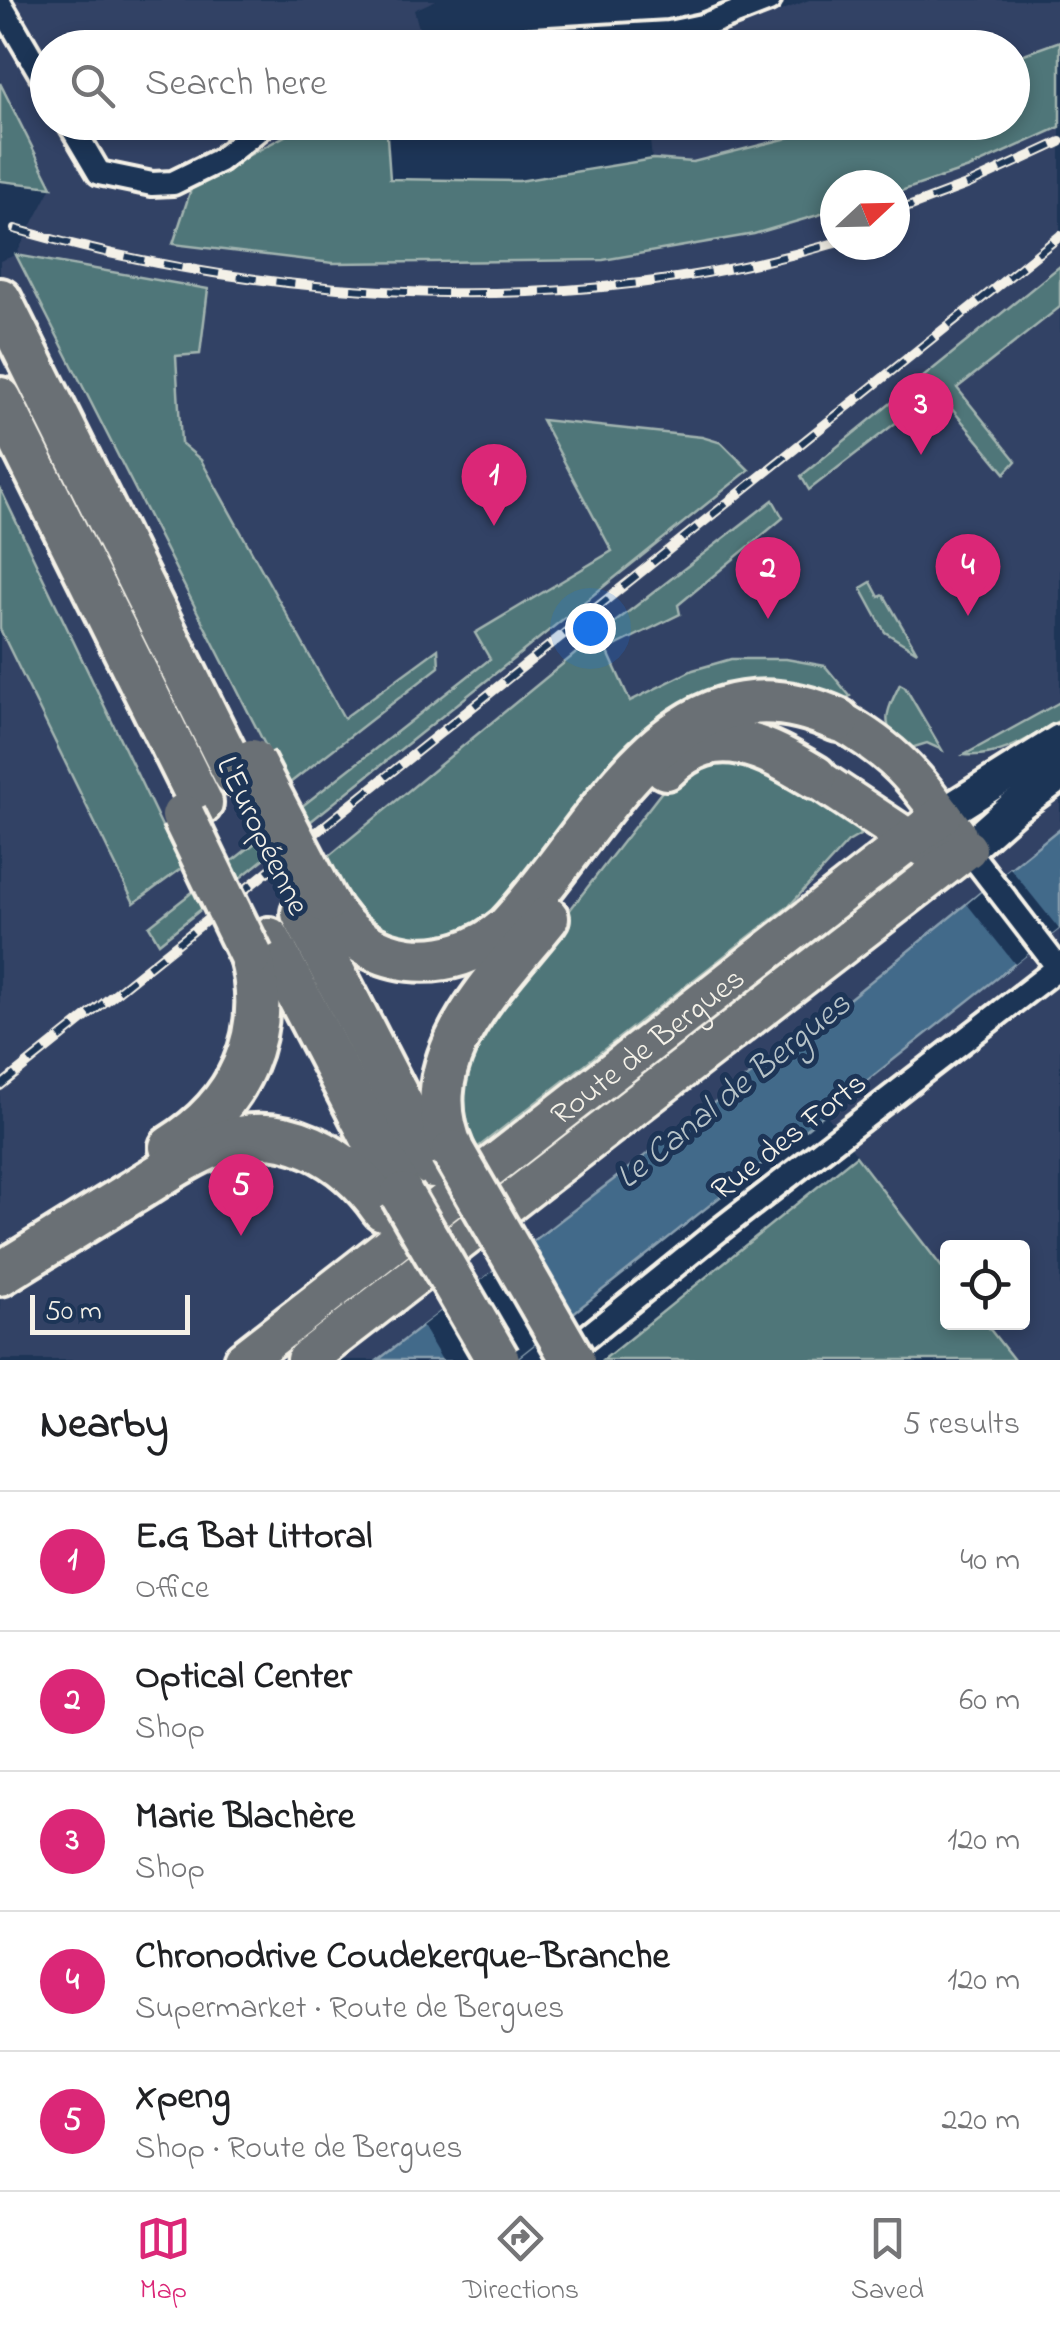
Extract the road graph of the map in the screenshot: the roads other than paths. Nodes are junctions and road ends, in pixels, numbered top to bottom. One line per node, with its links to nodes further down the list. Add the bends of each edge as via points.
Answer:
1 (769, 0): 3 (street)
2 (0, 4): 4 (street)
3 (683, 30)
4 (30, 55)
5 (79, 140): 6 (street, via 99,174 162,184 210,166)
6 (244, 140)
7 (0, 287): 9 (highway)
8 (0, 300): 9 (highway, L'Européenne)
9 (36, 372): 18 (highway, L'Européenne)
10 (0, 399): 19 (highway, L'Européenne)
11 (838, 720): 15 (main road, via 896,758); 18 (highway, via 769,700 715,710 681,728 640,762 517,918 462,955 416,961 380,952)
12 (1060, 741): 15 (main road, Route de Bergues)
13 (1060, 774): 17 (main road, Route de Bergues, via 1012,809)
14 (815, 778): 16 (main road); 21 (highway, via 764,748 730,741 686,752 662,773 464,1024 439,1092)
15 (942, 815): 16 (main road, Route de Bergues); 17 (main road)
16 (910, 840): 17 (main road); 25 (main road, Route de Bergues)
17 (977, 862): 20 (street); 26 (main road, Route de Bergues)
18 (314, 907): 21 (highway, L'Européenne)
19 (260, 948): 22 (highway, L'Européenne); 23 (highway, via 257,1027 245,1068 222,1105 191,1135)
20 (1059, 968): 30 (street, Rue des Forts)
21 (443, 1159): 29 (highway, L'Européenne); 31 (highway, bridge)
22 (392, 1202): 24 (highway, via 310,1146 266,1136 232,1139 189,1158); 27 (highway); 28 (highway, L'Européenne, bridge)
23 (0, 1252)
24 (0, 1274)
25 (244, 1360)
26 (306, 1360)
27 (470, 1360)
28 (498, 1360)
29 (546, 1360)
30 (560, 1360)
31 (574, 1360)

